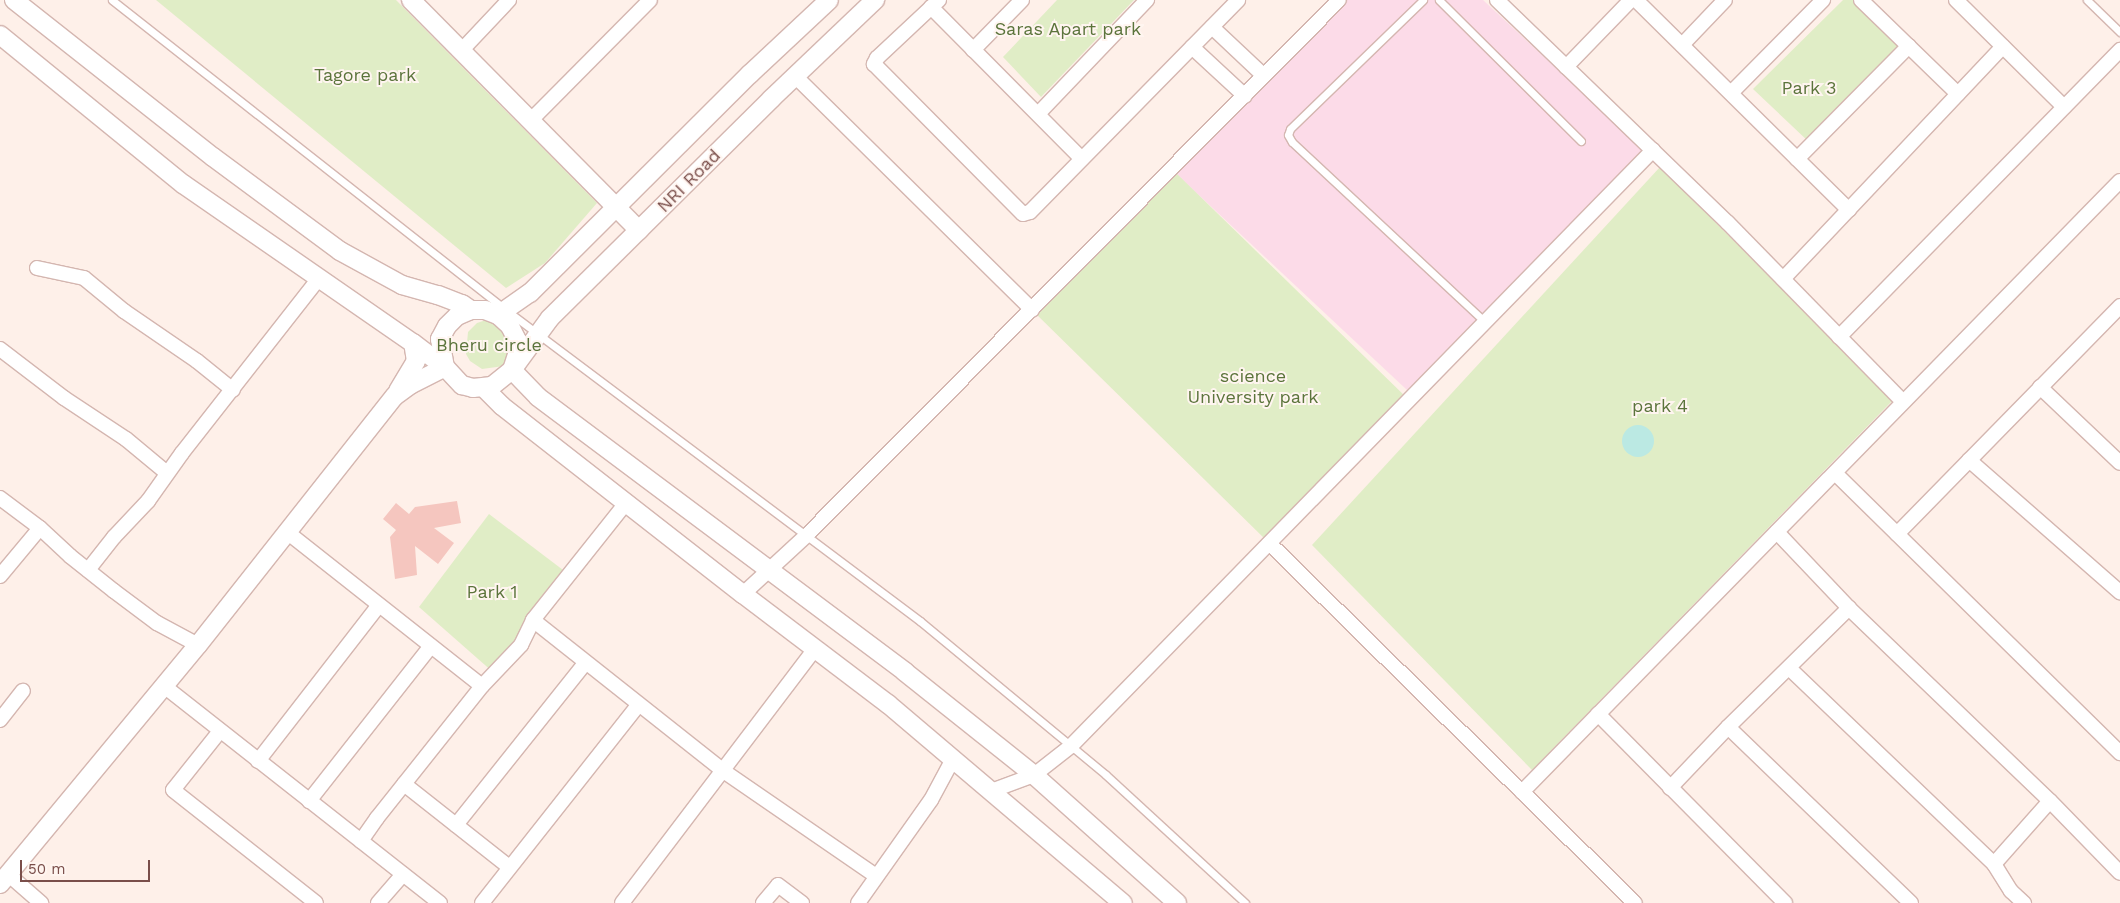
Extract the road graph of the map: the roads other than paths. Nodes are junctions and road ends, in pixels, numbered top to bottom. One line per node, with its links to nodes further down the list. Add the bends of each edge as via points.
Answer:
1 (112, 0): 56 (lane)
2 (411, 0): 32 (street)
3 (509, 0): 32 (street)
4 (650, 0): 41 (street)
5 (829, 0): 47 (street, NRI Road)
6 (876, 0): 34 (street, NRI Road)
7 (1022, 0): 30 (street)
8 (1147, 0): 40 (street)
9 (1238, 0): 23 (street)
10 (1339, 0): 35 (street)
11 (1423, 0): 57 (lane, via 1290,129 1288,135)
12 (1438, 0): 42 (lane)
13 (1631, 0): 33 (street)
14 (1636, 0): 26 (street)
15 (1726, 0): 26 (street)
16 (1823, 0): 36 (street)
17 (1861, 0): 27 (street)
18 (1956, 0): 28 (street)
19 (2087, 0): 24 (lane)
20 (23, 2): 53 (street, via 213,157 340,252 402,285 454,301)
21 (1506, 3): 33 (street)
22 (935, 4): 30 (street); 44 (street, via 874,64 1023,214 1030,212)
23 (1212, 27): 29 (street); 35 (street)
24 (2120, 32)
25 (0, 35): 51 (street, via 182,184)
26 (1682, 45): 36 (street)
27 (1909, 46): 37 (street); 45 (street)
28 (2003, 46): 37 (street); 39 (street)
29 (1192, 47): 38 (street); 44 (street)
30 (973, 50): 40 (street)
31 (2120, 50): 39 (street)
32 (461, 51): 41 (street)
33 (1566, 67): 43 (street)
34 (795, 76): 49 (street, NRI Road); 54 (street)
35 (1264, 76): 38 (street)
36 (1731, 93): 45 (street)
37 (1958, 94): 48 (street)
38 (1245, 96): 54 (street)
39 (2064, 107): 59 (street)
40 (1038, 114): 44 (street)
41 (530, 122): 47 (street)
42 (1581, 141)
43 (1653, 150): 52 (street); 57 (street)
44 (1082, 159)
45 (1798, 159): 48 (street)
46 (2120, 181): 68 (street)
47 (616, 208): 49 (street); 56 (street, NRI Road, via 530,293)
48 (1849, 210): 52 (street)
49 (639, 230): 58 (street, NRI Road, via 550,318)
50 (37, 268): 66 (street, via 84,278)
51 (319, 278): 60 (street); 66 (street)
52 (1783, 279): 59 (street)
53 (471, 310): 56 (street); 62 (street, via 457,316 440,339)
54 (1032, 310): 79 (street)
55 (2118, 311): 64 (street)
56 (502, 313): 58 (lane); 63 (street, via 517,340 517,356)
57 (1484, 322): 80 (street)
58 (539, 334): 63 (street, NRI Road); 79 (lane)
59 (1839, 337): 68 (street)
60 (413, 343): 62 (street); 67 (street, via 416,360)
61 (0, 348): 71 (street, via 64,398 126,439)
62 (444, 367): 65 (street, via 462,384); 67 (street)
63 (512, 370): 65 (street, via 492,386); 82 (street, via 538,397)
64 (2040, 387): 69 (street); 70 (street)
65 (484, 388): 74 (street, via 502,406)
66 (233, 390): 71 (street)
67 (395, 396): 76 (street)
68 (1903, 402): 72 (street)
69 (1969, 460): 78 (street); 84 (street)
70 (2120, 463)
71 (167, 473): 81 (street)
72 (1834, 473): 77 (street); 78 (street)
73 (0, 498): 75 (street)
74 (626, 503): 85 (street); 88 (street)
75 (40, 528): 81 (street); 83 (street)
76 (287, 532): 86 (street); 89 (street)
77 (1777, 532): 87 (street); 98 (street)
78 (1897, 534): 103 (street)
79 (807, 535): 82 (street); 102 (lane, via 920,621)
80 (1269, 543): 102 (street); 111 (street)
81 (88, 570): 89 (street, via 157,623)
82 (767, 570): 85 (street); 107 (street, via 905,672)
83 (0, 576)
84 (2120, 592)
85 (743, 594): 91 (street)
86 (380, 605): 90 (street); 105 (street)
87 (1849, 608): 93 (street); 113 (street)
88 (533, 620): 92 (street); 95 (street, via 521,646)
89 (198, 645): 94 (street)
90 (431, 646): 95 (street); 112 (street)
91 (814, 650): 104 (street, via 888,704); 106 (street)
92 (586, 662): 97 (street); 114 (street)
93 (1789, 668): 100 (street); 116 (street)
94 (164, 686): 101 (street); 121 (street)
95 (482, 686): 108 (street)
96 (23, 691): 99 (street)
97 (639, 704): 106 (street); 117 (street)
98 (1598, 714): 109 (street); 111 (street)
99 (0, 720)
100 (1728, 727): 109 (street); 136 (street)
101 (220, 731): 105 (street); 123 (street, via 173,790)
102 (1071, 746): 107 (street); 133 (lane)
103 (2120, 753)
104 (953, 760): 110 (street); 120 (street, via 931,800)
105 (258, 761): 112 (street)
106 (722, 770): 120 (street); 127 (street)
107 (1034, 775): 110 (street); 132 (street)
108 (404, 784): 114 (street); 115 (street)
109 (1670, 788): 135 (street)
110 (991, 791): 131 (street)
111 (1522, 792): 134 (street)
112 (310, 801): 115 (street)
113 (2050, 801): 116 (street); 118 (street)
114 (456, 825): 117 (street)
115 (361, 841): 119 (street)
116 (1994, 864): 137 (street, via 2011,891)
117 (509, 867): 126 (street)
118 (2120, 873)
119 (403, 874): 124 (street); 125 (street)
120 (876, 876): 130 (street)
121 (5, 880): 122 (street)
122 (41, 903)
123 (316, 903)
124 (378, 903)
125 (440, 903)
126 (482, 903)
127 (622, 903)
128 (763, 903): 129 (street, via 778,885)
129 (802, 903)
130 (858, 903)
131 (1123, 903)
132 (1178, 903)
133 (1245, 903)
134 (1635, 903)
135 (1785, 903)
136 (1911, 903)
137 (2024, 903)

